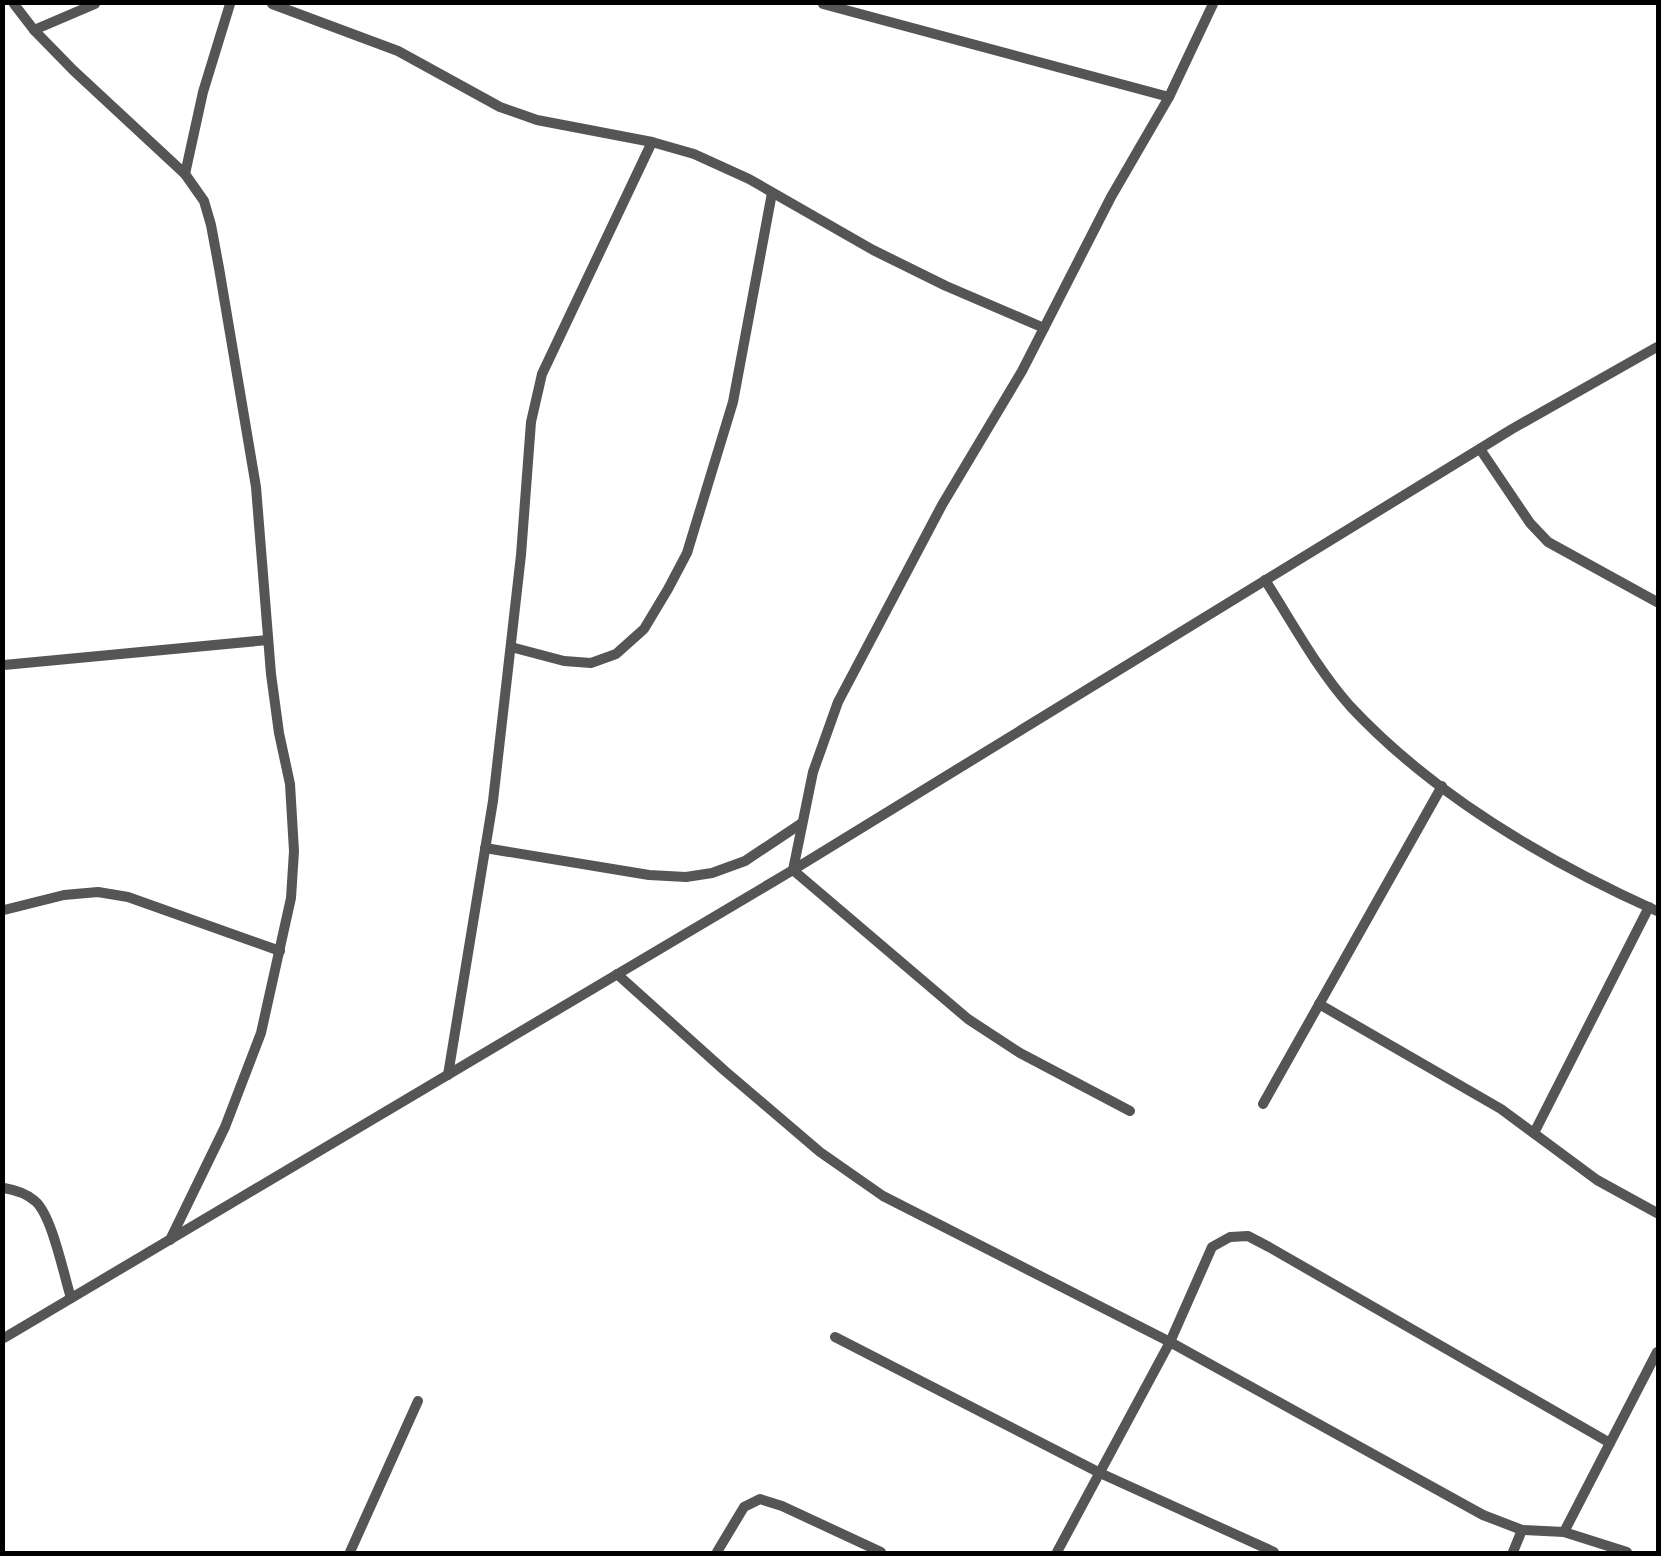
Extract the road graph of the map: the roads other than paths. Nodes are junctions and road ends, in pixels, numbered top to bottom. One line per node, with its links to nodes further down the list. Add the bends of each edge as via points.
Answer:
1 (14, 4): 7 (street)
2 (95, 4): 7 (street)
3 (230, 4): 10 (street, via 203,92)
4 (272, 4): 9 (street, via 398,51 500,107 545,122)
5 (823, 4): 8 (street)
6 (1213, 4): 8 (street)
7 (34, 30): 10 (street)
8 (1169, 97): 12 (street, via 1111,196)
9 (652, 142): 11 (street, via 694,154); 18 (street, via 542,374 530,422)
10 (185, 174): 17 (street, via 204,201 218,259 256,487)
11 (772, 193): 12 (street, via 873,250); 18 (street, via 733,402 688,553 668,589 644,629 616,654 591,663 564,661)
12 (1044, 328): 21 (street, via 942,505 838,702 813,772)
13 (1657, 348): 14 (street)
14 (1480, 449): 15 (street); 16 (street, via 1530,523 1548,542)
15 (1266, 580): 20 (street, via 1326,675 1350,705); 23 (street)
16 (1657, 602)
17 (268, 640): 19 (street); 26 (street, via 279,733 290,784 294,851 291,898)
18 (511, 648): 22 (street)
19 (4, 665)
20 (1442, 786): 24 (street, via 1566,867); 28 (street)
21 (802, 823): 22 (street, via 745,861 712,873 686,877 649,875); 23 (street)
22 (486, 848): 29 (street)
23 (793, 870): 27 (street); 31 (street, via 968,1019 1020,1053)
24 (1653, 909): 32 (street)
25 (4, 910): 26 (street, via 64,895 98,892 128,897)
26 (280, 951): 35 (street, via 262,1033 225,1127)
27 (617, 974): 29 (street); 39 (street, via 820,1152 865,1184 912,1213)
28 (1320, 1004): 30 (street); 32 (street, via 1502,1109)
29 (448, 1075): 35 (street)
30 (1263, 1104)
31 (1130, 1111)
32 (1534, 1133): 34 (street, via 1597,1180)
33 (4, 1188): 36 (street, via 20,1191 36,1202 47,1218)
34 (1657, 1213)
35 (170, 1240): 36 (street)
36 (71, 1298): 38 (street)
37 (835, 1337): 43 (street)
38 (4, 1338)
39 (1170, 1342): 42 (street, via 1212,1247 1230,1237 1248,1236); 43 (street); 44 (street, via 1482,1515)
40 (1657, 1352): 42 (street)
41 (418, 1401): 46 (street)
42 (1610, 1443): 45 (street)
43 (1100, 1473): 49 (street); 50 (street)
44 (1522, 1530): 45 (street); 51 (street)
45 (1564, 1532): 52 (street)
46 (350, 1552)
47 (716, 1552): 48 (street, via 744,1507 760,1499)
48 (881, 1552)
49 (1057, 1552)
50 (1274, 1552)
51 (1513, 1552)
52 (1627, 1552)

